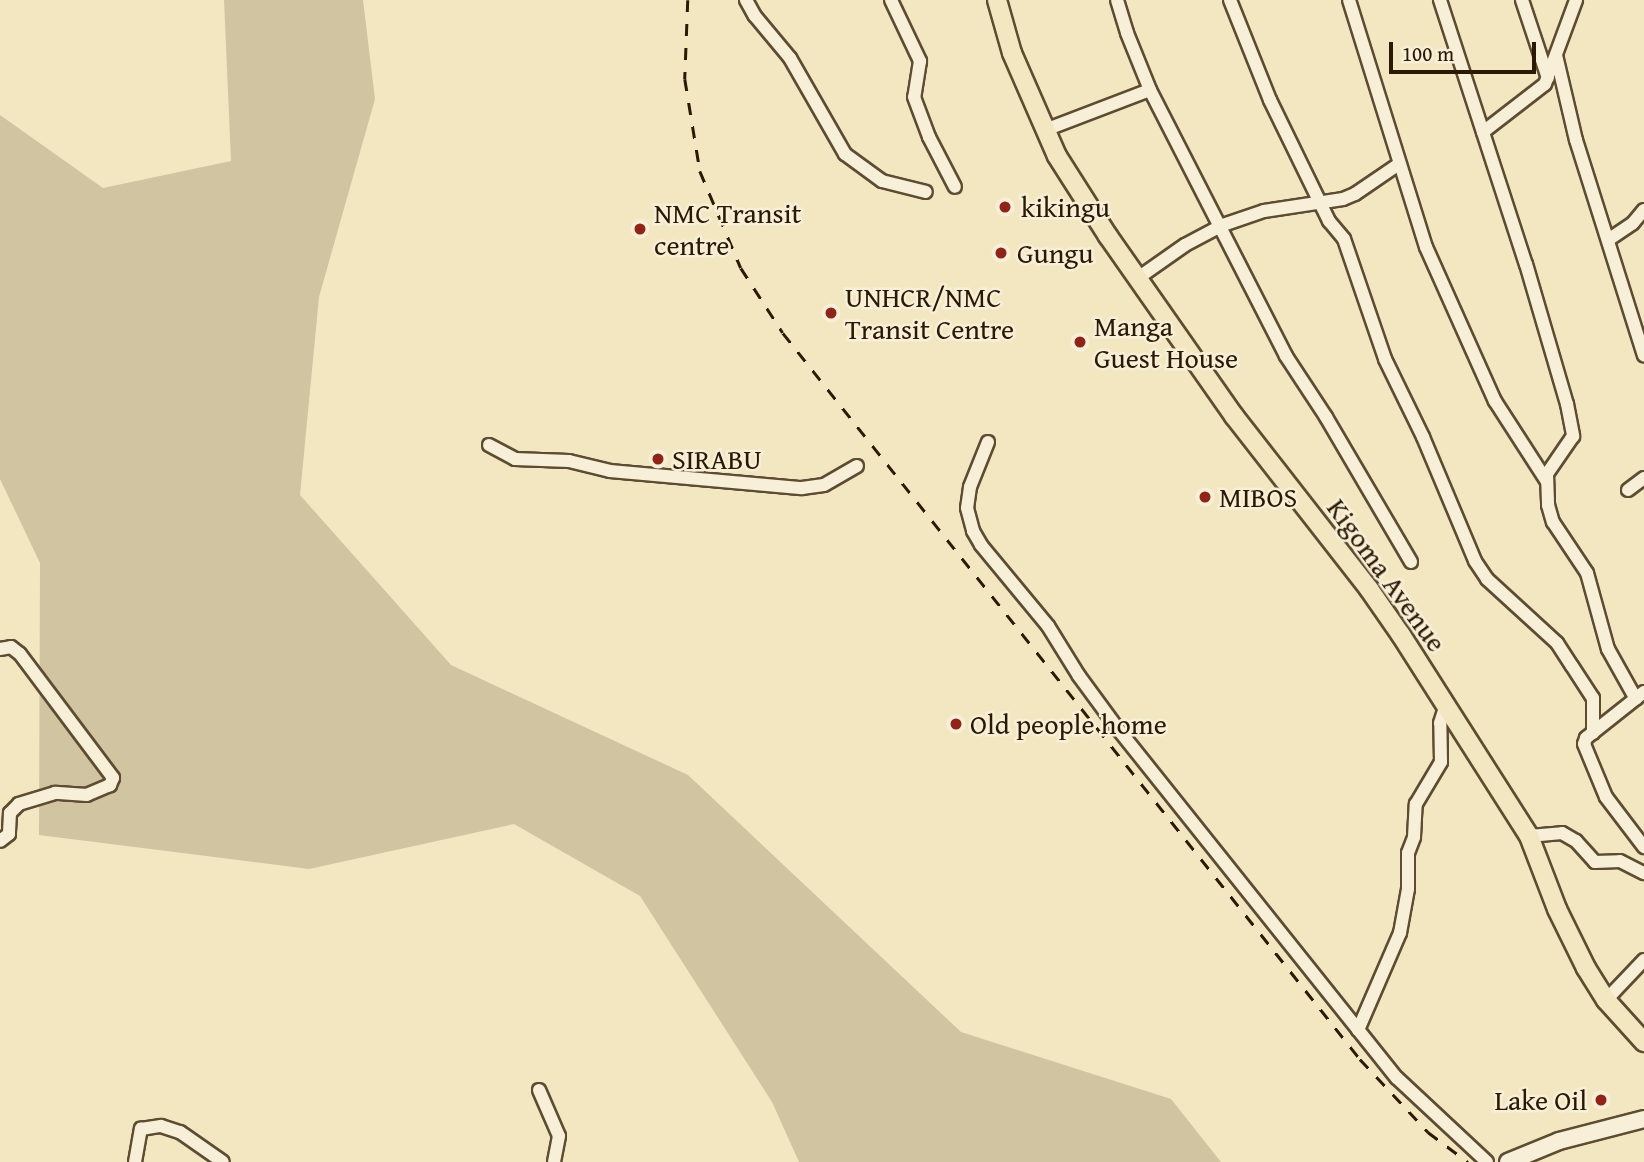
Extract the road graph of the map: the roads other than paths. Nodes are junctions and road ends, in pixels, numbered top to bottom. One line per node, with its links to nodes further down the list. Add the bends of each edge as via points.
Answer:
1 (746, 0): 17 (street, via 790,58 845,154 881,180)
2 (891, 0): 16 (street, via 920,61 914,97)
3 (997, 0): 13 (main road, Kigoma Avenue, via 1012,53)
4 (1117, 0): 12 (street)
5 (1230, 0): 18 (street, via 1270,100)
6 (1349, 0): 15 (street)
7 (1440, 0): 14 (street)
8 (1522, 0): 11 (street)
9 (1576, 0): 10 (street)
10 (1556, 55): 11 (street); 21 (street, via 1576,140)
11 (1548, 78): 14 (street)
12 (1150, 90): 13 (street); 20 (street)
13 (1045, 130): 22 (main road, Kigoma Avenue, via 1057,156)
14 (1483, 132): 28 (street, via 1544,322 1573,433)
15 (1399, 164): 18 (street, via 1356,194); 28 (street, via 1426,247 1495,401)
16 (955, 187)
17 (926, 192)
18 (1320, 200): 20 (street); 34 (street, via 1344,239 1385,359 1475,561 1487,579 1557,643 1593,698)
19 (1644, 210): 21 (street)
20 (1220, 226): 22 (street); 30 (street, via 1286,356)
21 (1608, 240): 23 (street)
22 (1138, 278): 33 (main road, Kigoma Avenue, via 1234,416 1369,589)
23 (1644, 356)
24 (988, 442): 41 (street, via 970,487 972,531 1048,626 1118,729)
25 (489, 445): 26 (street, via 515,459 802,488 824,485)
26 (857, 466)
27 (1644, 478): 29 (street)
28 (1546, 480): 32 (street, via 1553,522 1587,573 1608,649)
29 (1628, 490)
30 (1411, 562)
31 (1, 644): 36 (street, via 20,654 113,778 110,785 87,795 55,793 19,804 10,813 9,834)
32 (1640, 696): 34 (street)
33 (1446, 704): 35 (main road, Kigoma Avenue); 41 (street, via 1440,723 1441,762 1416,804 1400,933)
34 (1593, 733): 37 (street, via 1584,744 1588,760 1606,797)
35 (1529, 836): 38 (street, via 1562,833 1577,841 1595,862 1628,863); 40 (main road, Kigoma Avenue, via 1557,909)
36 (0, 841)
37 (1644, 847)
38 (1644, 873)
39 (1644, 960): 40 (street)
40 (1606, 1000): 42 (main road, Kigoma Avenue)
41 (1358, 1030): 48 (street, via 1412,1094)
42 (1644, 1042)
43 (540, 1090): 47 (street, via 559,1136)
44 (1644, 1119): 49 (street, via 1559,1141)
45 (135, 1162): 46 (street, via 141,1129 161,1126 180,1132)
46 (223, 1162)
47 (554, 1162)
48 (1487, 1162)
49 (1508, 1162)

